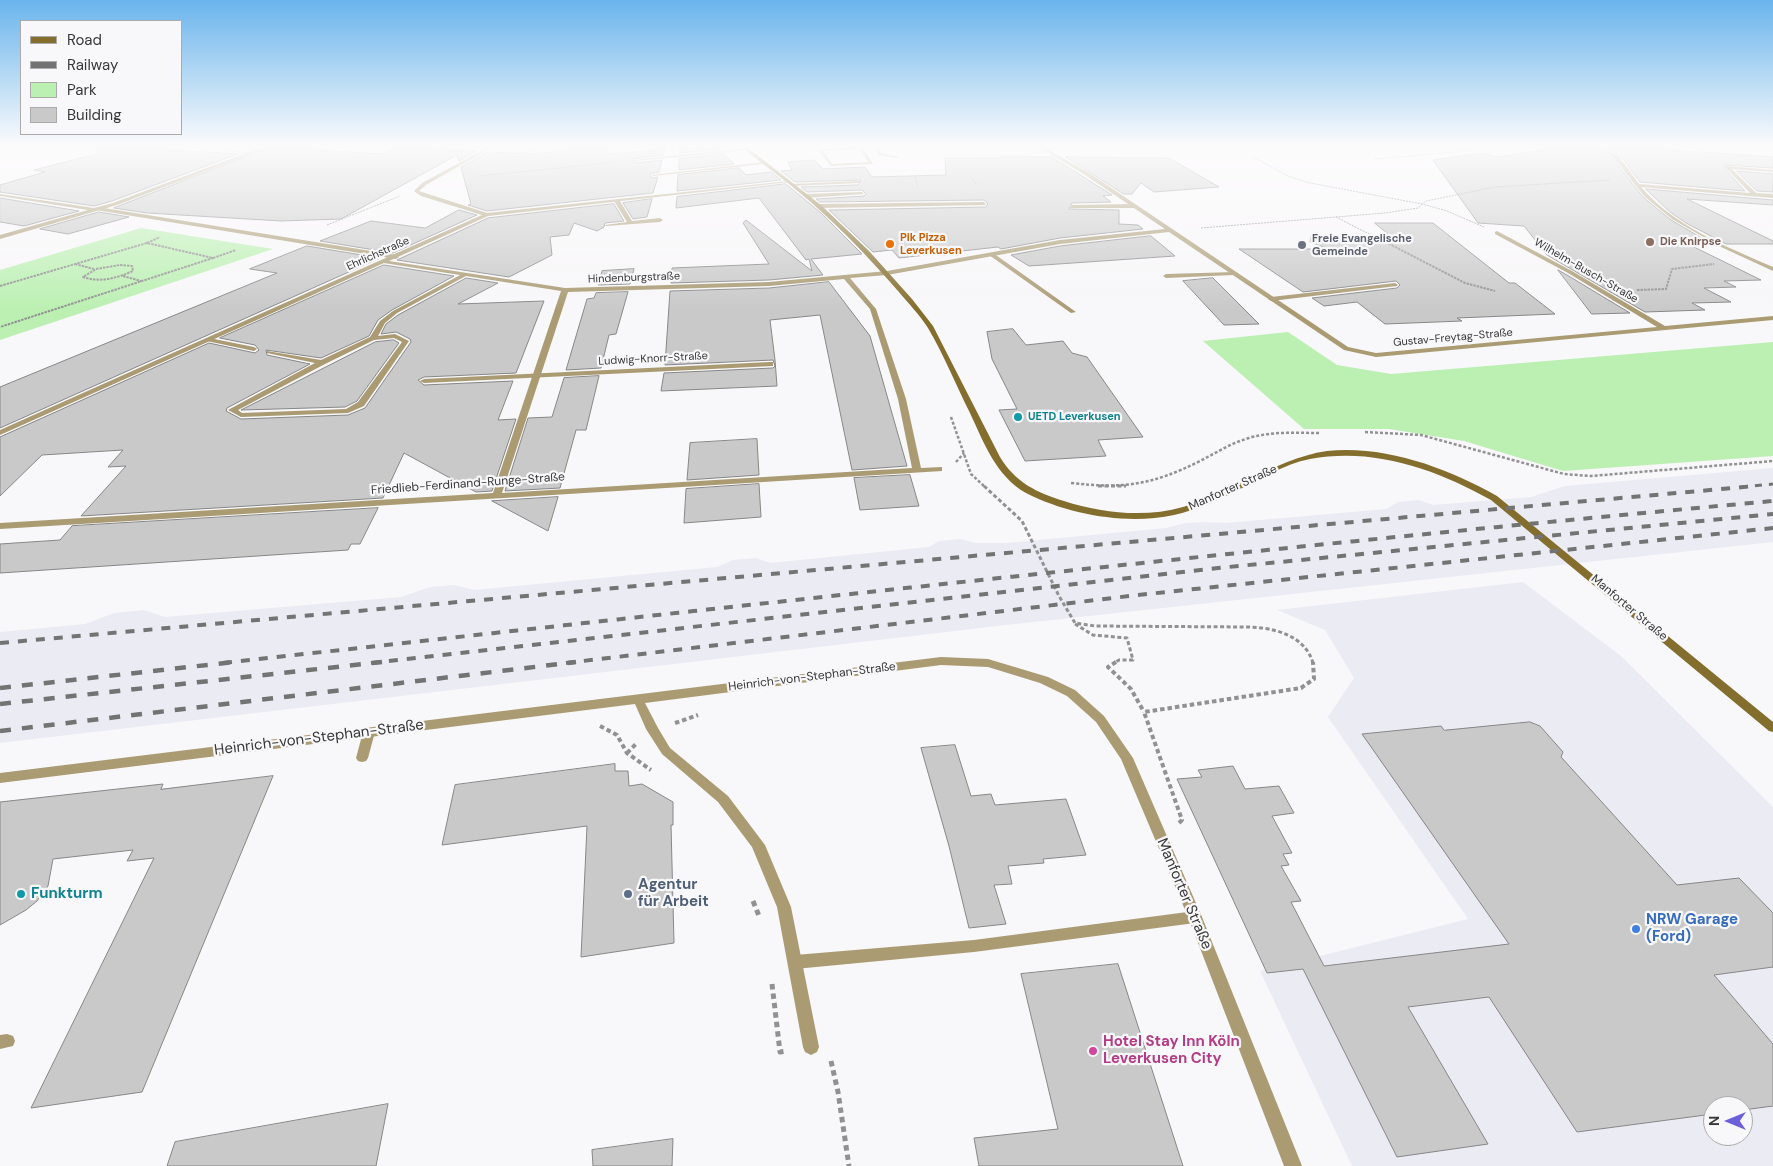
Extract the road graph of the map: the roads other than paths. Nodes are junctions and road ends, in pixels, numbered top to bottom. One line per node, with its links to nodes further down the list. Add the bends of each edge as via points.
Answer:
1 (45, 201): 13 (street)
2 (118, 201): 13 (street)
3 (442, 201): 14 (street)
4 (612, 201): 14 (street, Ehrlichstraße)
5 (616, 201): 16 (street)
6 (813, 201): 10 (street, Manforter Straße)
7 (1127, 201): 12 (street, Gustav-Freytag-Straße)
8 (1655, 201): 24 (street, via 1691,228)
9 (984, 204): 10 (street)
10 (819, 206): 25 (street, Manforter Straße)
11 (1072, 206): 12 (street)
12 (1134, 206): 18 (street, Gustav-Freytag-Straße)
13 (98, 209): 20 (street); 22 (street)
14 (488, 215): 22 (street, Ehrlichstraße)
15 (660, 220): 16 (street)
16 (630, 223): 17 (street)
17 (608, 225)
18 (1170, 230): 21 (street, Hindenburgstraße, via 1060,242); 26 (street, Gustav-Freytag-Straße)
19 (1497, 233): 35 (street, Wilhelm-Busch-Straße)
20 (0, 237)
21 (991, 254): 25 (street, Hindenburgstraße); 33 (street)
22 (396, 256): 23 (street, Ehrlichstraße)
23 (384, 262): 27 (street, Hindenburgstraße); 37 (street, Ehrlichstraße)
24 (1773, 269)
25 (886, 273): 29 (street, Hindenburgstraße); 51 (street, Manforter Straße, via 930,326 995,456 1009,477 1032,492 1061,504 1094,512 1158,514 1184,509 1306,457 1333,454 1373,456 1406,461 1445,473 1494,498)
26 (1233, 273): 28 (street); 32 (street, Gustav-Freytag-Straße)
27 (464, 275): 31 (street, Hindenburgstraße); 36 (street, via 395,312 382,322)
28 (1166, 276)
29 (846, 278): 31 (street, Hindenburgstraße, via 769,284); 46 (street, via 872,309 902,399)
30 (1395, 285): 32 (street)
31 (565, 290): 42 (street)
32 (1271, 299): 35 (street, Gustav-Freytag-Straße, via 1346,349 1376,355)
33 (1073, 312)
34 (1773, 318): 35 (street, Gustav-Freytag-Straße)
35 (1665, 328)
36 (373, 338): 40 (street); 40 (street, via 395,336 406,341 361,404 348,411 241,415 232,410)
37 (208, 340): 38 (street); 44 (street, Ehrlichstraße)
38 (254, 349)
39 (270, 352): 40 (street)
40 (322, 362)
41 (770, 364): 42 (street, Ludwig-Knorr-Straße)
42 (538, 376): 43 (street, Ludwig-Knorr-Straße); 47 (street)
43 (424, 381)
44 (0, 433)
45 (939, 468): 46 (street, Friedlieb-Ferdinand-Runge-Straße)
46 (918, 470): 47 (street, Friedlieb-Ferdinand-Runge-Straße)
47 (497, 494): 48 (street, Friedlieb-Ferdinand-Runge-Straße)
48 (0, 526)
49 (988, 663): 50 (street, Heinrich-von-Stephan-Straße, via 941,662); 55 (street, Manforter Straße, via 1044,680 1071,693 1100,719 1127,758)
50 (638, 699): 52 (street, Heinrich-von-Stephan-Straße); 56 (street, via 666,751 723,799 758,845 784,907)
51 (1773, 728)
52 (369, 732): 53 (street); 54 (street, Heinrich-von-Stephan-Straße)
53 (362, 758)
54 (0, 778)
55 (1195, 917): 56 (street, via 974,946); 58 (street, Manforter Straße)
56 (796, 962): 57 (street)
57 (811, 1047)
58 (1293, 1166)

